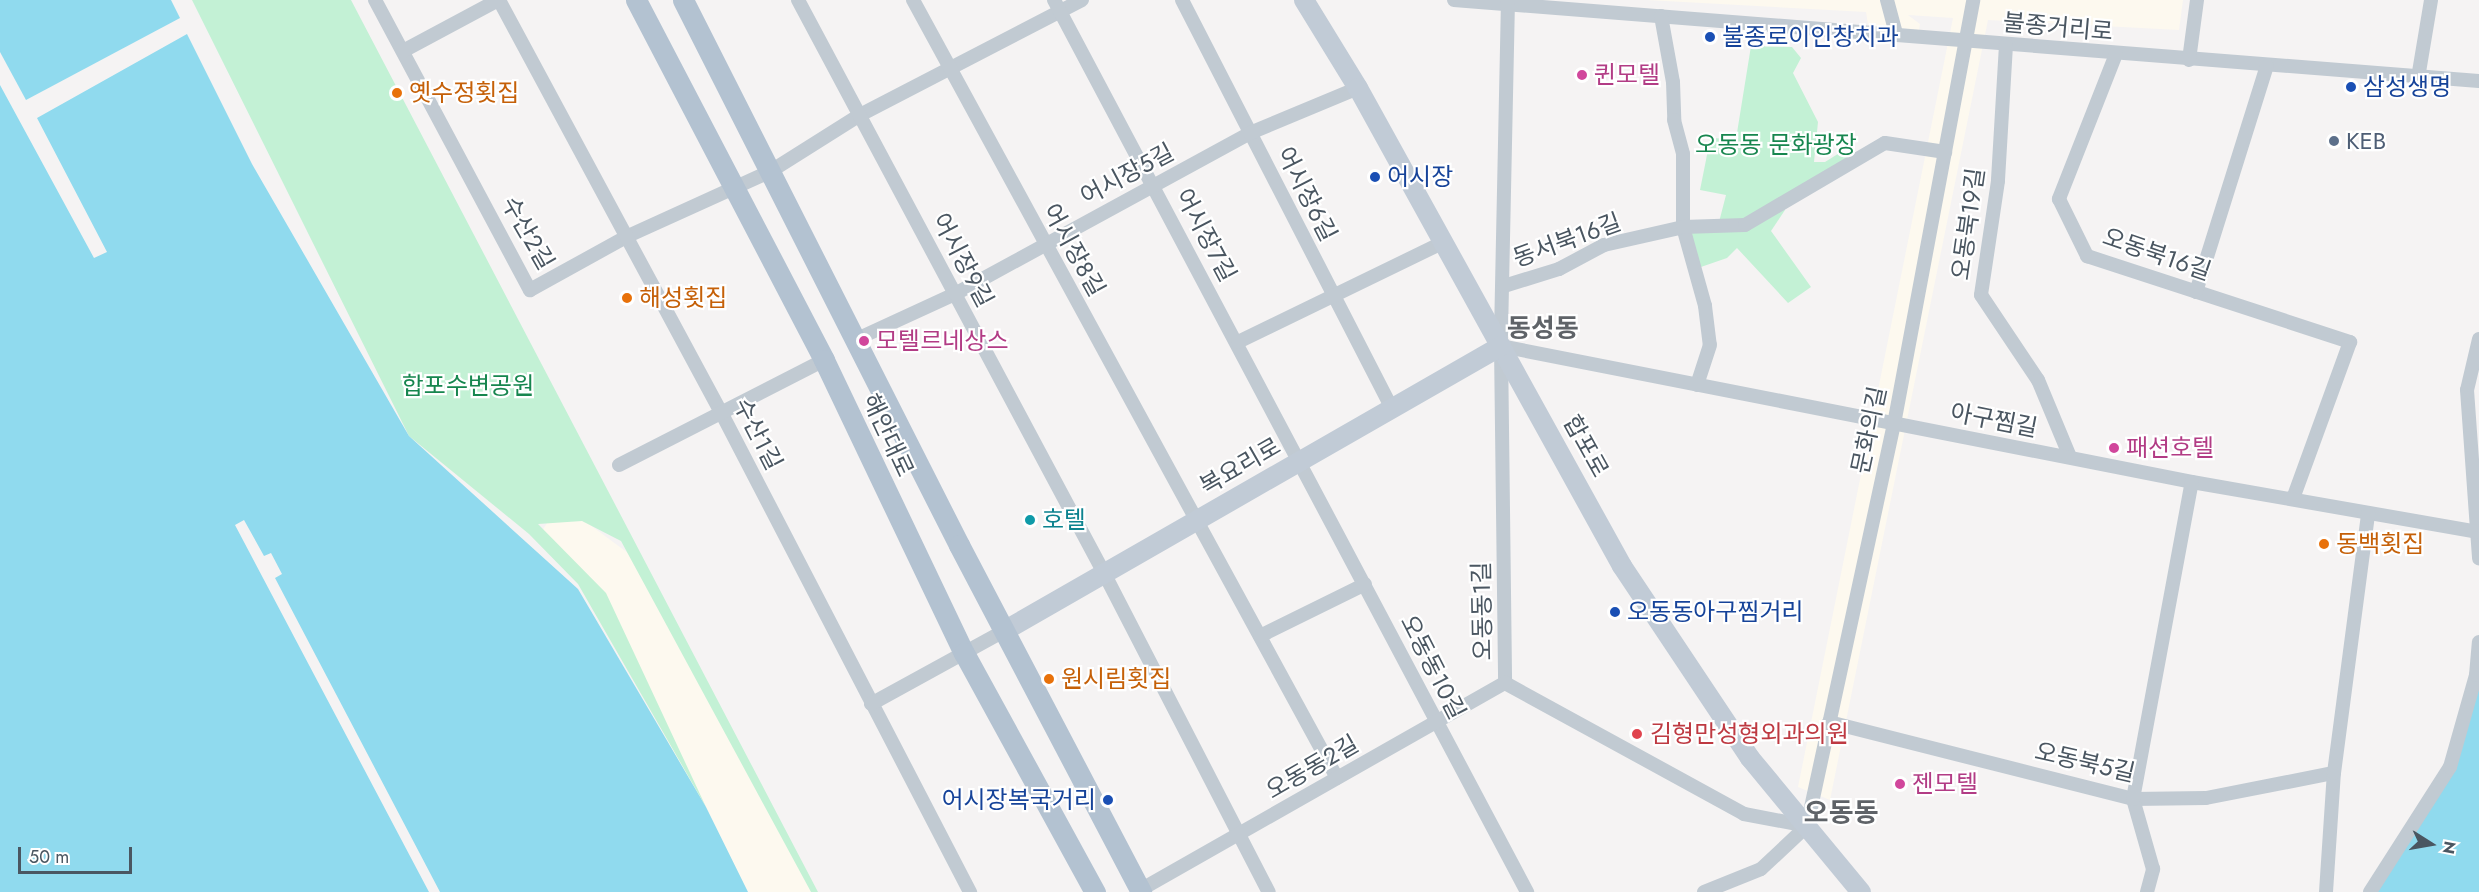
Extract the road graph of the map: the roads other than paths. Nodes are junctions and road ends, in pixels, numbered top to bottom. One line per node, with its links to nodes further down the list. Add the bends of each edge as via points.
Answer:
1 (375, 0): 21 (street, 수산2길)
2 (499, 0): 21 (street); 36 (street, 수산1길)
3 (636, 0): 34 (main road, 해안대로)
4 (683, 0): 32 (main road, 해안대로)
5 (798, 0): 29 (street, 어시장9길)
6 (914, 0): 25 (street, 어시장8길)
7 (1082, 0): 16 (street, 수산2길)
8 (1182, 0): 30 (street, 어시장6길)
9 (1304, 0): 28 (main road, 합포로)
10 (1455, 0): 15 (street, 불종거리로)
11 (1887, 0): 18 (street)
12 (1974, 0): 19 (street, 문화의길)
13 (2197, 0): 23 (street)
14 (2431, 0): 26 (street)
15 (1508, 2): 17 (street, 불종거리로); 39 (street, 오동동1길)
16 (1057, 6): 25 (street, 수산2길); 33 (street, 어시장7길)
17 (1661, 16): 18 (street, 불종거리로); 35 (street, via 1673,82 1674,120 1683,154)
18 (1896, 33): 19 (street, 불종거리로)
19 (1966, 41): 20 (street, 불종거리로); 31 (street, 문화의길)
20 (2006, 45): 22 (street, 불종거리로); 52 (street, 오동북19길, via 1998,181 1981,295 2038,380)
21 (403, 51): 36 (street, 수산2길, via 530,290)
22 (2116, 54): 23 (street, 불종거리로); 40 (street, 오동북16길, via 2059,199 2087,256)
23 (2189, 60): 24 (street, 불종거리로)
24 (2267, 66): 26 (street, 불종거리로); 40 (street)
25 (951, 68): 29 (street, 수산2길); 37 (street, 어시장8길)
26 (2418, 78): 27 (street, 불종거리로)
27 (2479, 81)
28 (1358, 88): 30 (street, 어시장5길); 38 (main road, 합포로)
29 (860, 115): 32 (street, 수산2길); 41 (street, 어시장9길)
30 (1250, 133): 33 (street, 어시장5길); 42 (street, 어시장6길)
31 (1945, 152): 35 (street, 동서북16길, via 1885,143 1745,225); 51 (street, 문화의길)
32 (771, 171): 34 (street, 수산2길); 43 (main road, 해안대로)
33 (1155, 187): 37 (street, 어시장5길); 45 (street, 어시장7길)
34 (734, 188): 36 (street, 수산2길); 47 (main road, 해안대로)
35 (1683, 227): 39 (street, 동서북16길, via 1604,245 1559,269); 48 (street, via 1705,306 1710,345)
36 (628, 236): 50 (street, 수산1길)
37 (1044, 242): 41 (street, 어시장5길); 58 (street, 어시장8길)
38 (1442, 243): 42 (street); 46 (main road, 합포로)
39 (1504, 286): 46 (street, 오동동1길)
40 (2196, 292): 56 (street, 오동북16길, via 2350,342)
41 (955, 294): 43 (street, 어시장5길); 61 (street, 어시장9길)
42 (1333, 294): 45 (street); 49 (street, 어시장6길)
43 (857, 339): 63 (main road, 해안대로)
44 (2479, 339): 59 (street, via 2467,390)
45 (1238, 342): 53 (street, 어시장7길)
46 (1501, 346): 48 (street, 아구찜길); 49 (main road, 복요리로); 67 (street, 오동동1길); 74 (main road, 합포로, via 1622,566 1750,758)
47 (824, 360): 50 (street); 66 (main road, 해안대로)
48 (1697, 385): 51 (street, 아구찜길)
49 (1392, 409): 53 (main road, 복요리로)
50 (722, 414): 54 (street); 68 (street, 수산1길)
51 (1894, 424): 52 (street, 아구찜길); 70 (street, 문화의길)
52 (2070, 457): 55 (street, 아구찜길)
53 (1302, 460): 58 (main road, 복요리로); 62 (street, 오동동10길)
54 (619, 465)
55 (2192, 482): 56 (street, 아구찜길); 73 (street)
56 (2293, 499): 57 (street, 아구찜길)
57 (2368, 513): 59 (street, 아구찜길); 71 (street)
58 (1197, 520): 61 (main road, 복요리로); 64 (street, 어시장8길)
59 (2477, 532): 60 (street)
60 (2479, 559)
61 (1104, 573): 63 (main road, 복요리로); 75 (street, 어시장9길)
62 (1365, 584): 64 (street); 69 (street, 오동동10길)
63 (1004, 631): 66 (street); 76 (main road, 해안대로)
64 (1260, 636): 72 (street, 어시장8길)
65 (2479, 642): 85 (street, via 2476,675 2450,767)
66 (964, 653): 68 (street); 78 (main road, 해안대로)
67 (1505, 682): 69 (street, 오동동2길); 74 (street, 오동동1길, via 1744,814)
68 (872, 704): 77 (street, 수산1길)
69 (1436, 722): 72 (street, 오동동2길); 80 (street, 오동동10길)
70 (1829, 722): 73 (street, 오동북5길); 74 (street, 문화의길)
71 (2334, 773): 73 (street, 오동북5길, via 2206,798); 84 (street)
72 (1337, 778): 75 (street, 오동동2길)
73 (2133, 799): 83 (street, via 2153,869)
74 (1807, 826): 81 (street, via 1761,869); 82 (main road, 합포로)
75 (1241, 833): 76 (street, 오동동2길); 79 (street, 어시장9길)
76 (1141, 891)
77 (970, 892)
78 (1095, 892)
79 (1269, 892)
80 (1527, 892)
81 (1704, 892)
82 (1861, 892)
83 (2147, 892)
84 (2326, 892)
85 (2370, 892)

